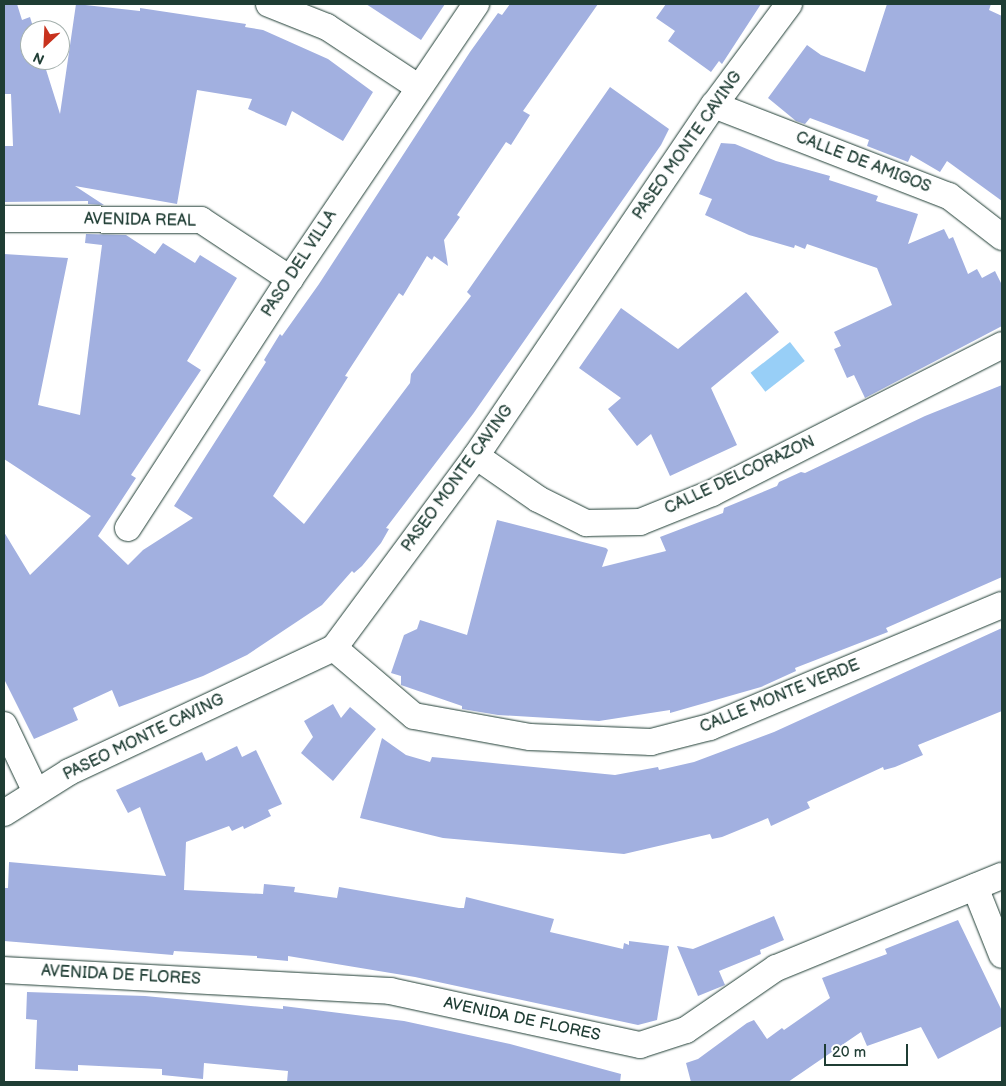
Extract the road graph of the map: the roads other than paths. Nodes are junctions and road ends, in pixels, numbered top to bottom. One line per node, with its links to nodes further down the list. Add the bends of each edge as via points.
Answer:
1 (269, 4): 4 (lane, via 327,27)
2 (476, 4): 4 (lane, PASO DEL VILLA)
3 (789, 4): 5 (lane, PASEO MONTE CAVING)
4 (418, 87): 8 (lane, PASO DEL VILLA)
5 (714, 105): 7 (lane, CALLE DE AMIGOS, via 950,196); 10 (lane, PASEO MONTE CAVING)
6 (4, 219): 8 (lane, AVENIDA REAL, via 202,220)
7 (1002, 237)
8 (290, 279): 11 (lane, PASO DEL VILLA)
9 (1002, 346): 10 (lane, CALLE DELCORAZON, via 712,493 640,522 586,523 538,499)
10 (476, 456): 13 (lane, PASEO MONTE CAVING)
11 (128, 528)
12 (1002, 605): 13 (lane, CALLE MONTE VERDE, via 710,727 651,742 530,737 414,716)
13 (334, 648): 15 (lane, PASEO MONTE CAVING, via 69,772)
14 (4, 725): 15 (lane)
15 (36, 792): 16 (lane, PASEO MONTE CAVING)
16 (4, 812)
17 (1002, 876): 18 (lane, AVENIDA DE FLORES)
18 (975, 887): 19 (lane); 20 (lane, AVENIDA DE FLORES, via 776,968 686,1030 640,1045 390,991)
19 (1002, 956)
20 (4, 970)

